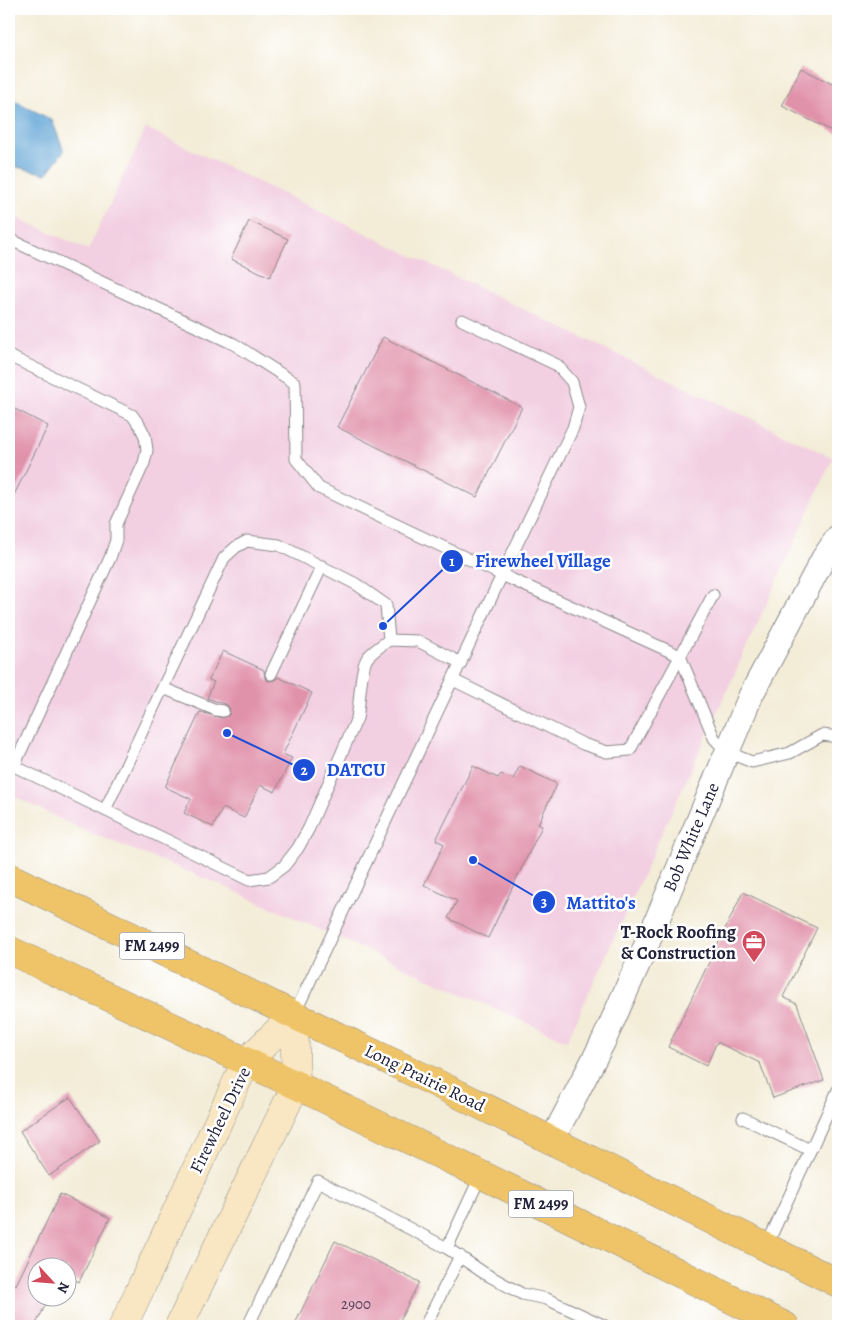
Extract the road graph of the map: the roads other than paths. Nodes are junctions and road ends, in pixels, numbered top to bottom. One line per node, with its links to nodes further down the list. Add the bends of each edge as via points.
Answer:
1 (9, 239): 6 (lane, via 234,344 295,383 296,459 319,488)
2 (462, 320): 6 (lane, via 557,365 572,382 578,407 573,428)
3 (9, 356): 17 (lane, via 132,415 145,436 146,450 144,463 116,524 116,540 110,558)
4 (838, 537): 16 (street, Bob White Lane, via 823,559 751,695)
5 (322, 566): 8 (lane, via 386,605); 11 (lane); 13 (lane, via 279,546 247,541 236,547 224,558)
6 (502, 576): 9 (lane); 10 (lane)
7 (713, 595): 9 (lane)
8 (389, 640): 10 (lane, via 418,642); 18 (lane, via 366,658 357,718 310,828 284,866 269,877 249,880)
9 (680, 656): 12 (lane, via 630,750 607,752 583,744); 16 (lane, via 714,738)
10 (461, 663): 12 (lane)
11 (271, 674)
12 (453, 680): 21 (lane)
13 (163, 688): 14 (lane); 18 (lane)
14 (223, 711)
15 (838, 737): 16 (lane, via 822,735 790,753 752,762)
16 (727, 752): 26 (street, Bob White Lane, via 611,1024)
17 (12, 765): 18 (lane)
18 (105, 810)
19 (9, 877): 21 (main road, Long Prairie Road / FM 2499)
20 (9, 950): 22 (main road, FM 2499)
21 (294, 1015): 22 (street, Firewheel Drive); 23 (street); 26 (main road, Long Prairie Road / FM 2499)
22 (246, 1062): 23 (main road, FM 2499); 33 (street, Firewheel Drive)
23 (296, 1084): 28 (main road, FM 2499); 34 (street)
24 (838, 1090): 27 (lane)
25 (743, 1118): 27 (lane)
26 (552, 1140): 30 (main road, Long Prairie Road / FM 2499)
27 (810, 1150): 30 (lane)
28 (481, 1175): 29 (lane); 38 (main road, FM 2499)
29 (447, 1248): 31 (lane); 35 (lane, via 318,1181)
30 (766, 1248): 32 (main road, Long Prairie Road / FM 2499)
31 (460, 1256): 36 (lane); 37 (lane, via 522,1294 547,1299)
32 (838, 1284)
33 (123, 1326)
34 (179, 1326)
35 (248, 1326)
36 (425, 1326)
37 (605, 1326)
38 (785, 1326)

